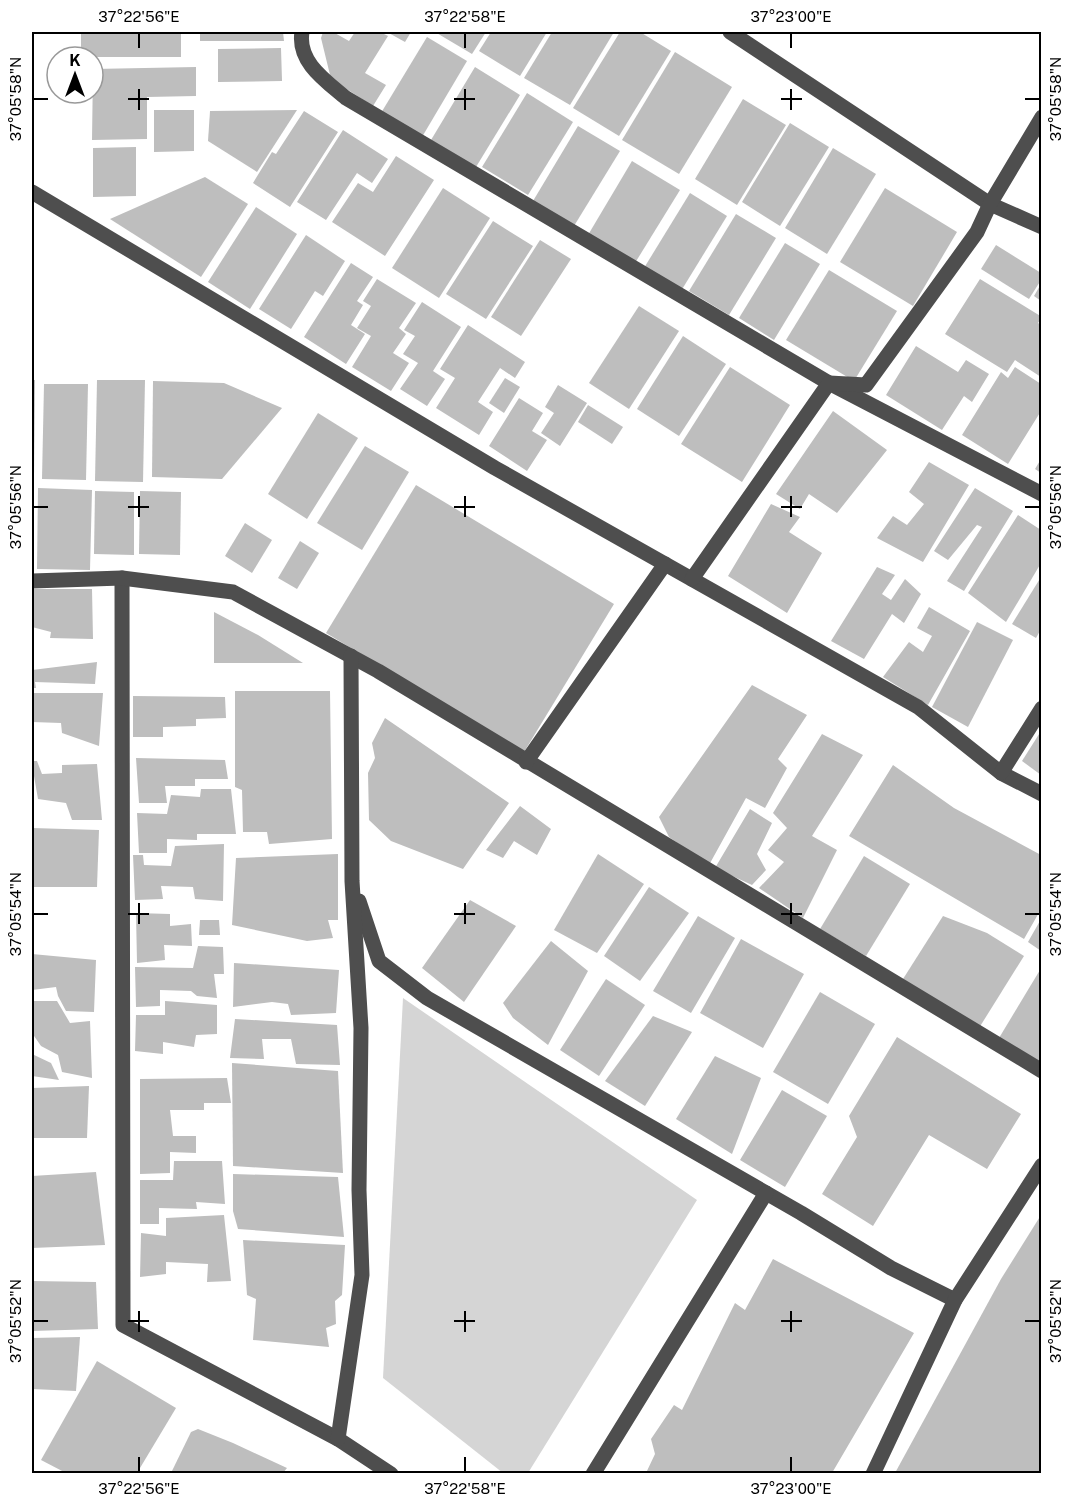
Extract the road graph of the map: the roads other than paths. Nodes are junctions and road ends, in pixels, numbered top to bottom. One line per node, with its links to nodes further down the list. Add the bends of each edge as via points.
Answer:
1 (302, 32): 7 (street, via 301,41 312,70 346,98)
2 (730, 32): 5 (street)
3 (1041, 117): 5 (street)
4 (32, 192): 9 (street, via 495,468)
5 (990, 204): 6 (street); 7 (street, via 977,232 866,385)
6 (1041, 227)
7 (829, 383): 8 (street); 11 (street)
8 (1041, 494)
9 (665, 564): 11 (street); 15 (street)
10 (122, 578): 12 (street); 13 (street, via 232,592); 23 (street, via 123,1325)
11 (692, 579): 16 (street, via 918,707)
12 (32, 581)
13 (351, 656): 15 (street); 18 (street)
14 (1041, 708): 16 (street)
15 (526, 762): 19 (street)
16 (1001, 773): 17 (street)
17 (1041, 794)
18 (352, 881): 21 (street, via 379,961 427,998); 23 (street, via 361,1028 362,1275)
19 (1041, 1071)
20 (1041, 1165): 22 (street)
21 (766, 1193): 22 (street, via 891,1268); 25 (street)
22 (955, 1300): 26 (street)
23 (338, 1439): 24 (street)
24 (391, 1473)
25 (593, 1473)
26 (873, 1473)

